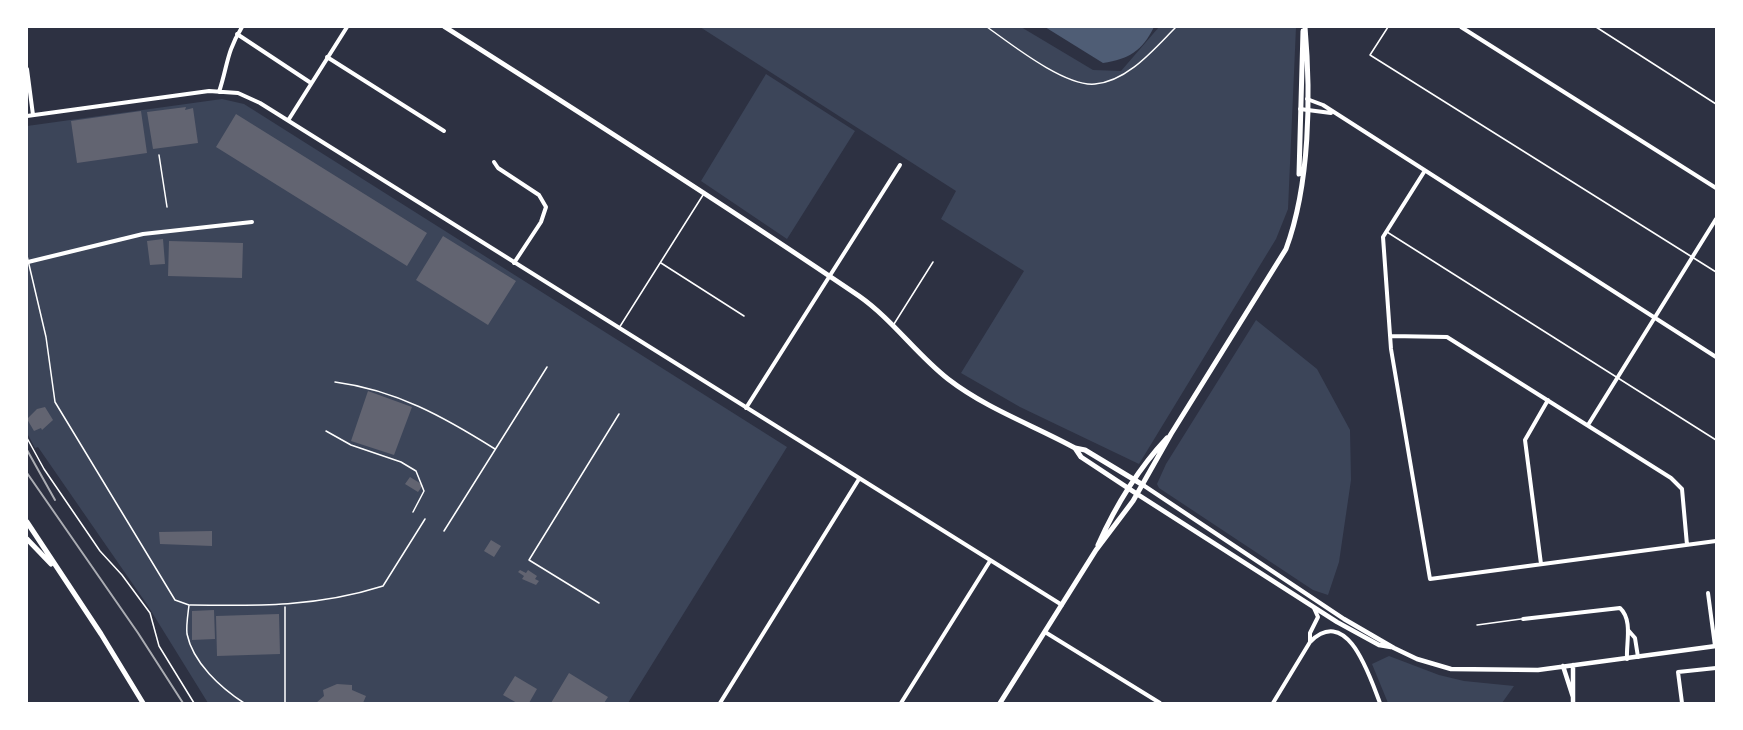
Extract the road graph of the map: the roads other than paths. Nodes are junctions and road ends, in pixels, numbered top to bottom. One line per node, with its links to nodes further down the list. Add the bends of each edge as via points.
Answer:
1 (242, 27): 8 (street)
2 (347, 27): 9 (street)
3 (445, 27): 29 (main road)
4 (1304, 27): 13 (main road); 14 (main road)
5 (1388, 27): 35 (lane, via 1370,55)
6 (1461, 27): 28 (street)
7 (1596, 27): 15 (lane)
8 (237, 34): 11 (street); 12 (street, via 226,57 227,69)
9 (327, 57): 11 (street); 22 (street)
10 (27, 69): 19 (street)
11 (311, 83): 21 (street)
12 (219, 92): 19 (street); 21 (street, via 238,93)
13 (1307, 99): 14 (street); 17 (main road); 18 (street)
14 (1300, 100): 16 (main road)
15 (1716, 104)
16 (1300, 109): 17 (street); 27 (main road)
17 (1307, 110): 18 (street); 27 (main road)
18 (1334, 114): 26 (street)
19 (33, 115): 20 (street)
20 (27, 116)
21 (289, 119): 39 (street)
22 (444, 131)
23 (159, 155): 30 (lane)
24 (494, 162): 39 (street, via 539,195 546,207 541,222)
25 (900, 165): 41 (street)
26 (1424, 172): 33 (street); 43 (street)
27 (1300, 188): 56 (main road, via 1297,220 1286,249)
28 (1716, 188)
29 (703, 194): 37 (lane); 41 (main road)
30 (167, 207)
31 (1716, 219): 35 (street)
32 (252, 222): 36 (street, via 143,234)
33 (1387, 231): 46 (street, via 1383,237); 49 (lane)
34 (27, 256): 36 (lane)
35 (1693, 257): 40 (lane); 43 (street)
36 (28, 262): 80 (lane, via 46,337 55,402 175,600)
37 (660, 262): 42 (lane); 45 (lane)
38 (933, 262): 44 (lane)
39 (514, 263): 45 (street)
40 (1716, 272)
41 (830, 277): 44 (main road); 52 (street)
42 (744, 316)
43 (1655, 318): 47 (street); 49 (street)
44 (894, 325): 58 (main road, via 940,371 971,395)
45 (619, 328): 52 (street)
46 (1391, 336): 51 (street, via 1447,337); 74 (street, via 1430,579)
47 (1716, 357)
48 (547, 367): 59 (lane)
49 (1617, 377): 54 (street); 57 (lane)
50 (335, 382): 59 (lane, via 365,386 426,407)
51 (1548, 400): 54 (street); 74 (street, via 1525,440)
52 (746, 408): 60 (street)
53 (618, 414): 78 (lane, via 529,560)
54 (1588, 424): 71 (street, via 1682,489)
55 (326, 431): 65 (lane, via 416,471 424,491)
56 (1170, 434): 61 (main road); 62 (main road)
57 (1716, 440)
58 (1075, 448): 61 (main road); 63 (main road, via 1081,457)
59 (495, 450): 68 (lane)
60 (859, 479): 73 (street); 100 (street)
61 (1135, 480): 62 (main road); 63 (main road)
62 (1143, 485): 64 (main road); 77 (street)
63 (1129, 490): 64 (main road); 72 (main road)
64 (1137, 495): 72 (main road); 79 (street)
65 (413, 512)
66 (425, 519): 82 (lane, via 383,586)
67 (27, 522): 75 (main road)
68 (444, 531)
69 (27, 538): 75 (main road)
70 (1716, 541): 71 (street)
71 (1686, 545): 74 (street)
72 (1096, 550): 81 (main road)
73 (990, 561): 81 (street); 101 (street)
74 (1541, 564)
75 (56, 570): 97 (main road)
76 (1708, 593): 89 (street)
77 (1311, 598): 79 (street); 90 (street)
78 (599, 603)
79 (1307, 603): 83 (street)
80 (189, 605): 82 (lane); 98 (lane, via 187,632 192,646 218,686)
81 (1062, 605): 87 (main road)
82 (285, 606): 99 (lane)
83 (1314, 608): 88 (street, via 1318,617); 90 (street, via 1360,636)
84 (1523, 619): 85 (lane); 86 (street, via 1617,607 1625,613)
85 (1477, 625)
86 (1628, 629): 91 (street, via 1635,638); 92 (street)
87 (1046, 632): 102 (main road); 103 (street)
88 (1310, 642): 104 (street); 105 (street, via 1329,631 1355,645)
89 (1715, 646): 91 (street)
90 (1394, 648): 94 (street, via 1451,669 1515,671)
91 (1638, 657): 92 (street)
92 (1627, 658): 93 (street)
93 (1573, 665): 94 (street); 96 (street)
94 (1563, 666): 96 (street)
95 (1716, 668): 107 (street, via 1678,672)
96 (1573, 697): 106 (street)
97 (143, 703)
98 (244, 703)
99 (285, 703)
100 (720, 703)
101 (901, 703)
102 (1000, 703)
103 (1160, 703)
104 (1273, 703)
105 (1380, 703)
106 (1573, 703)
107 (1682, 703)

